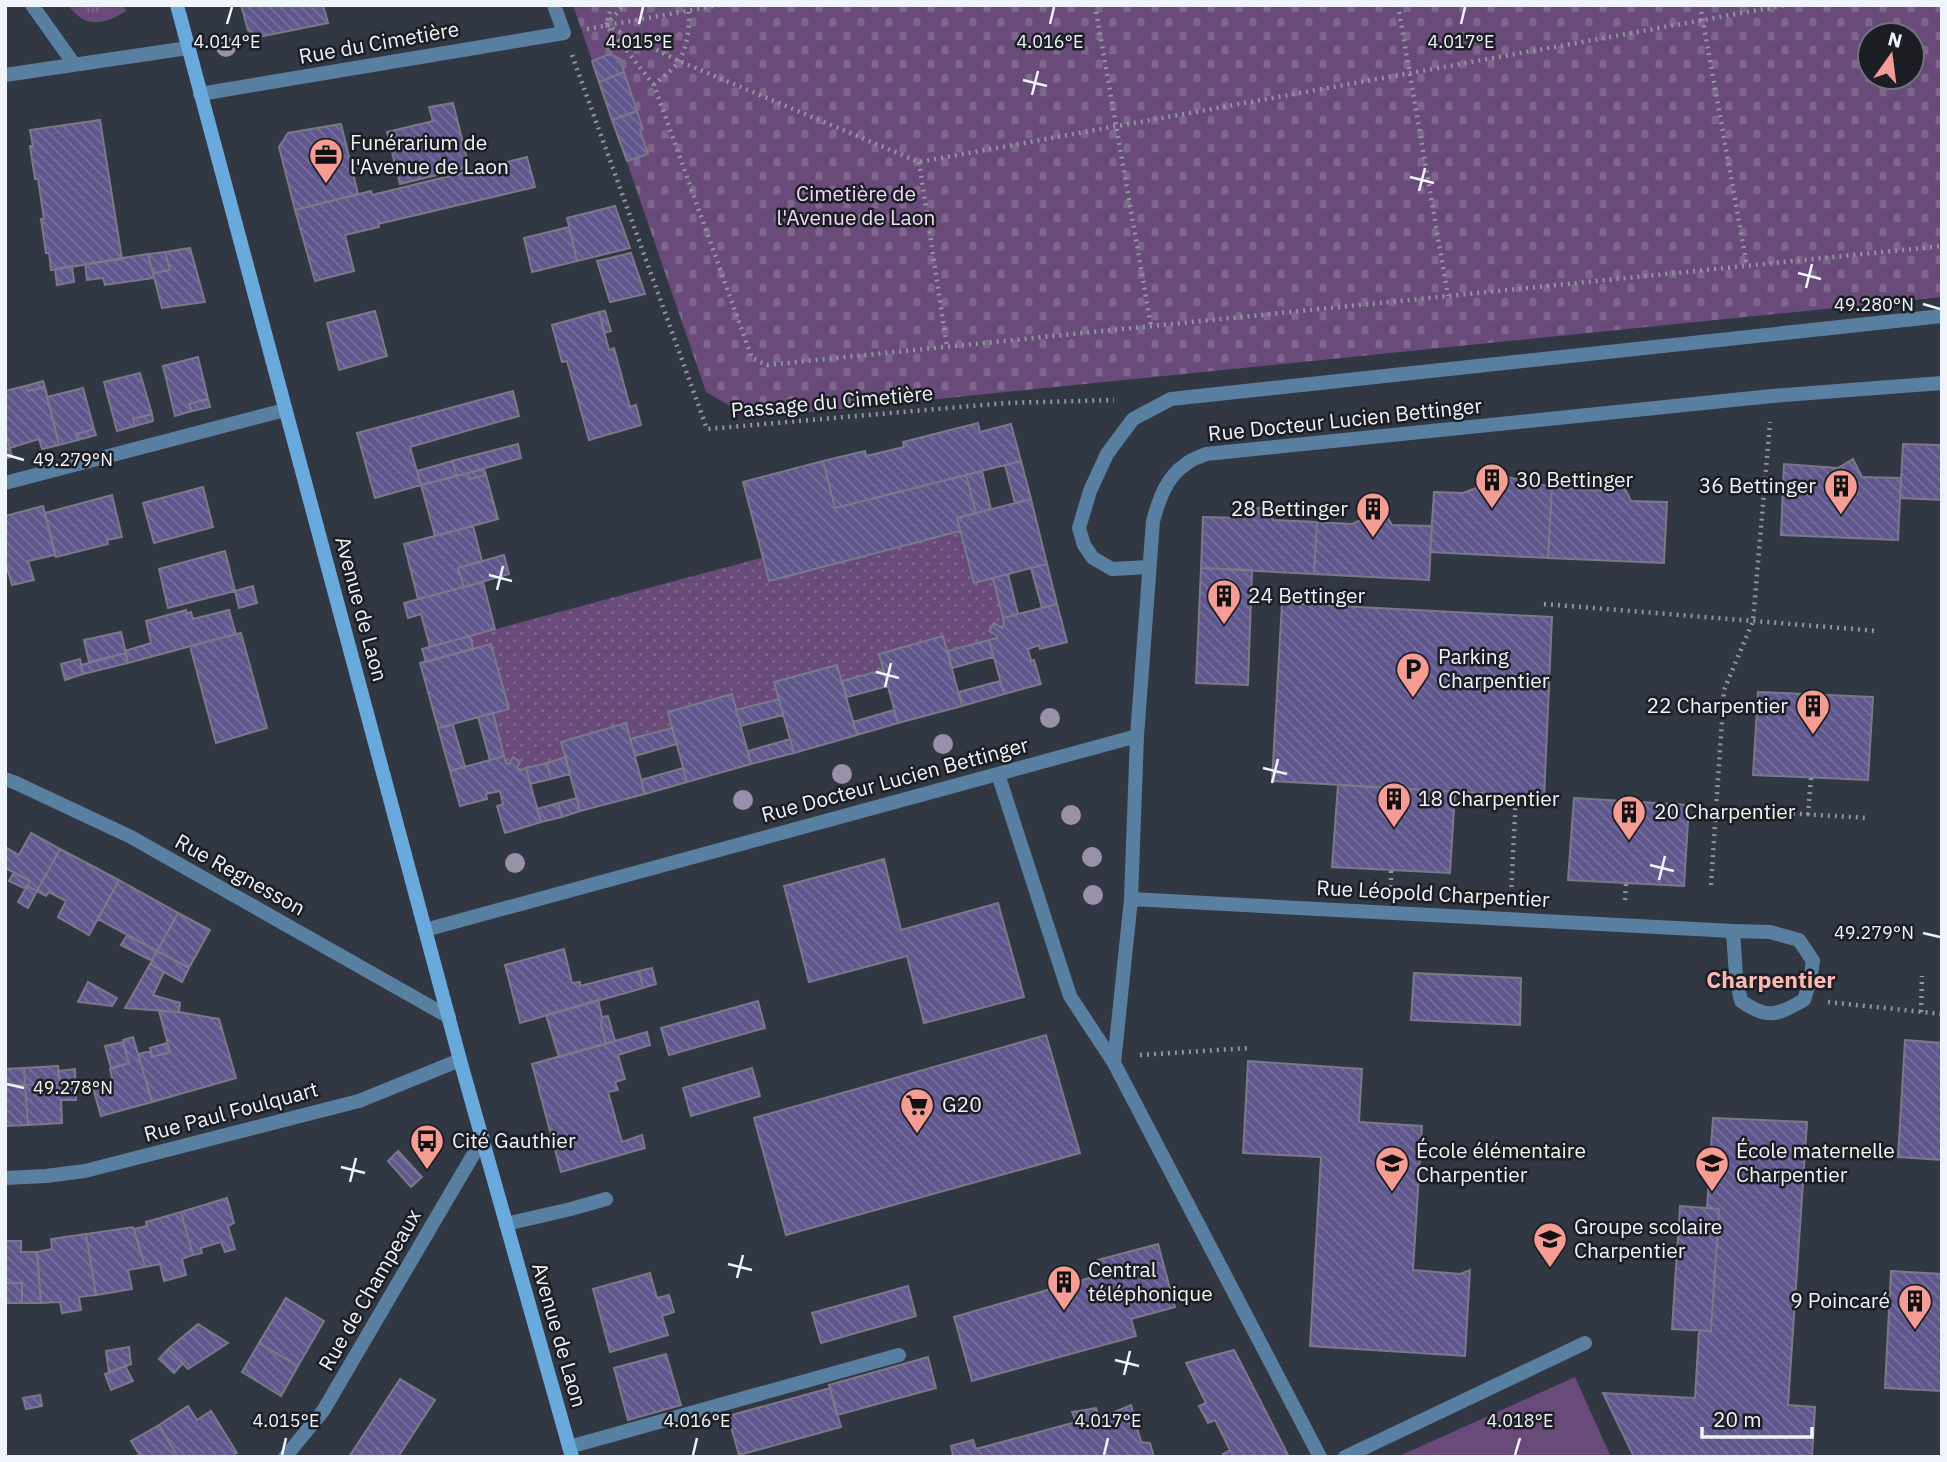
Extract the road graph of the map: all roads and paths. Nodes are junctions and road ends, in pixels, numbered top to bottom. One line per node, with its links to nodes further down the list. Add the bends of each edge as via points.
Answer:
1 (32, 5): 17 (street)
2 (177, 5): 15 (main road, Avenue de Laon)
3 (554, 5): 14 (street)
4 (612, 5): 13 (path)
5 (624, 5): 13 (path)
6 (719, 5): 11 (path)
7 (1095, 5): 22 (path)
8 (1398, 5): 18 (path)
9 (1700, 5): 12 (path)
10 (1786, 5): 12 (path)
11 (688, 8): 13 (path); 16 (path, via 688,33)
12 (1702, 20): 18 (path); 25 (path)
13 (606, 25): 14 (path); 16 (path); 20 (path)
14 (564, 33): 21 (street, Rue du Cimetière); 32 (path, Passage du Cimetière, via 707,429 1006,402)
15 (188, 48): 17 (street); 21 (main road, Avenue de Laon)
16 (679, 61): 20 (path); 23 (path)
17 (74, 64): 19 (street)
18 (1408, 74): 22 (path); 26 (path)
19 (5, 75)
20 (654, 85): 29 (path, via 752,358 767,365)
21 (200, 94): 33 (main road, Avenue de Laon)
22 (1115, 127): 23 (path); 28 (path)
23 (919, 162): 29 (path)
24 (1942, 246): 25 (path)
25 (1747, 266): 26 (path)
26 (1448, 296): 28 (path)
27 (1942, 316): 35 (street, via 1171,399 1133,419 1107,454 1079,528 1093,558 1112,569)
28 (1151, 326): 29 (path)
29 (947, 346)
30 (1942, 383): 31 (street, Rue Docteur Lucien Bettinger)
31 (1772, 396): 35 (street, Rue Docteur Lucien Bettinger, via 1206,454 1186,463 1158,500); 37 (path)
32 (1116, 400)
33 (285, 410): 34 (street); 50 (main road, Avenue de Laon)
34 (5, 483)
35 (1149, 567): 39 (street, Rue Docteur Lucien Bettinger)
36 (1544, 604): 37 (path)
37 (1754, 621): 38 (path); 44 (path, via 1724,690)
38 (1878, 631)
39 (1137, 736): 40 (street, Rue Docteur Lucien Bettinger); 48 (street)
40 (998, 774): 50 (street, Rue Docteur Lucien Bettinger); 58 (street, via 1070,996)
41 (1811, 778): 45 (path)
42 (5, 779): 56 (street, Rue Regnesson, via 131,838)
43 (1516, 795): 49 (path)
44 (1716, 808): 45 (path); 47 (path)
45 (1808, 815): 46 (path)
46 (1868, 818)
47 (1711, 885)
48 (1131, 899): 49 (street, Rue Léopold Charpentier); 58 (street)
49 (1509, 919): 51 (street, Rue Léopold Charpentier)
50 (425, 930): 56 (main road, Avenue de Laon)
51 (1732, 931): 53 (street, via 1770,932 1799,940 1813,961); 53 (street, via 1741,1002 1758,1013 1782,1012)
52 (1922, 976): 54 (path)
53 (1804, 1000): 54 (path)
54 (1921, 1012): 55 (path)
55 (1942, 1014)
56 (449, 1017): 59 (main road, Avenue de Laon)
57 (1249, 1048): 58 (path)
58 (1114, 1059): 68 (street)
59 (460, 1060): 60 (main road, Avenue de Laon); 61 (street, Rue Paul Foulquart, via 359,1101 85,1171)
60 (483, 1138): 63 (main road, Avenue de Laon); 67 (street, Rue de Champeaux, via 323,1411)
61 (5, 1178)
62 (606, 1199): 63 (street)
63 (506, 1224): 66 (main road, Avenue de Laon)
64 (1585, 1343): 69 (street)
65 (899, 1355): 66 (street)
66 (570, 1452)
67 (285, 1457)
68 (1320, 1457)
69 (1345, 1457)

